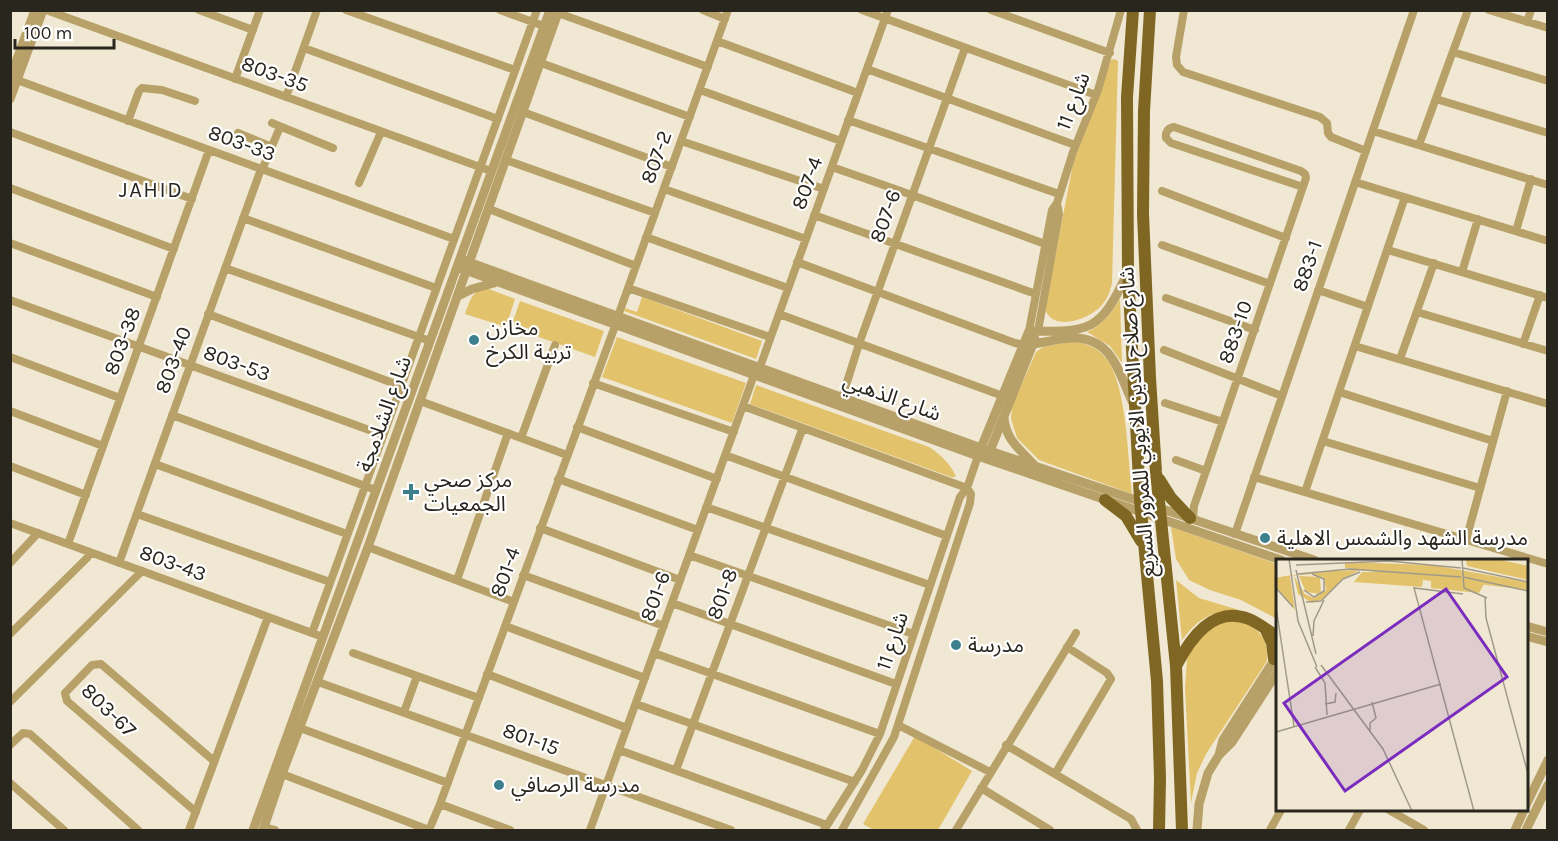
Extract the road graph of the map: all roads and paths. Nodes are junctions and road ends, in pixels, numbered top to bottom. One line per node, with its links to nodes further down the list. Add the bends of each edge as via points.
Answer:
1 (35, 10): 37 (street)
2 (44, 10): 37 (street); 38 (street, 803-35)
3 (199, 10): 27 (street)
4 (260, 10): 27 (street)
5 (317, 10): 29 (street)
6 (346, 10): 36 (street)
7 (500, 10): 23 (street)
8 (537, 10): 23 (street)
9 (703, 10): 21 (street)
10 (862, 10): 22 (street)
11 (991, 10): 32 (street)
12 (1121, 10): 32 (street, شارع 11)
13 (1133, 10): 112 (main road, شارع صلاح الدين الايوبي للمرور السريع, via 1126,117)
14 (1150, 10): 184 (main road, شارع صلاح الدين الايوبي للمرور السريع, via 1143,214)
15 (1184, 10): 68 (street, via 1176,57 1184,72 1320,117 1327,123 1331,137)
16 (1414, 10): 55 (street, 883-1)
17 (1468, 10): 31 (street)
18 (1489, 10): 24 (street)
19 (1531, 10): 24 (street)
20 (556, 11): 25 (street, شارع الشلامجة); 33 (street, شارع الشلامجة); 34 (street)
21 (727, 15): 28 (street, 807-2)
22 (886, 15): 30 (street); 35 (street, 807-4)
23 (533, 22): 25 (street); 36 (street)
24 (1527, 22): 26 (street)
25 (544, 26): 74 (street, شارع الشلامجة)
26 (1548, 28)
27 (253, 30): 38 (street)
28 (717, 41): 34 (street, 807-2); 41 (street)
29 (304, 48): 43 (street); 50 (street)
30 (965, 48): 42 (street); 45 (street, 807-6)
31 (1453, 52): 39 (street); 46 (street)
32 (1110, 53): 42 (street, شارع 11)
33 (541, 63): 48 (street, شارع الشلامجة); 49 (street)
34 (708, 67): 40 (street, 807-2)
35 (867, 69): 41 (street, 807-4); 45 (street)
36 (515, 70): 50 (street)
37 (12, 78): 44 (street); 52 (street, 803-33)
38 (235, 79): 43 (street, 803-35)
39 (1548, 81)
40 (700, 90): 49 (street, 807-2); 61 (street)
41 (858, 93): 51 (street, 807-4)
42 (1096, 95): 62 (street, شارع 11)
43 (286, 97): 57 (street, 803-35)
44 (10, 99)
45 (947, 99): 62 (street); 66 (street, 807-6)
46 (1436, 99): 59 (street); 63 (street)
47 (195, 101): 52 (street, via 162,90 141,89)
48 (524, 112): 69 (street, شارع الشلامجة); 71 (street)
49 (690, 117): 60 (street, 807-2)
50 (498, 119): 70 (street)
51 (848, 120): 61 (street, 807-4); 66 (street)
52 (128, 121): 67 (street, 803-33)
53 (272, 123): 54 (street)
54 (280, 127): 64 (street, 803-40); 65 (street)
55 (1373, 131): 63 (street); 68 (street, 883-1)
56 (10, 132): 87 (street)
57 (381, 132): 70 (street, 803-35); 77 (street)
58 (238, 133): 64 (street)
59 (1548, 133)
60 (681, 141): 71 (street, 807-2); 82 (street)
61 (841, 141): 72 (street, 807-4)
62 (1075, 145): 84 (street, شارع 11)
63 (1419, 145): 75 (street)
64 (272, 147): 73 (street, 803-40)
65 (333, 148)
66 (929, 148): 84 (street); 85 (street, 807-6)
67 (209, 150): 73 (street, 803-33); 87 (street, 803-38)
68 (1366, 151): 76 (street, 883-1)
69 (506, 160): 89 (street, شارع الشلامجة); 90 (street)
70 (480, 167): 74 (street, 803-35); 97 (street)
71 (672, 167): 81 (street, 807-2)
72 (832, 167): 82 (street, 807-4); 85 (street)
73 (261, 169): 92 (street, 803-40); 97 (street, 803-33)
74 (491, 171): 107 (street, شارع الشلامجة)
75 (1531, 179): 78 (street); 94 (street)
76 (1356, 182): 86 (street); 119 (street, 883-1)
77 (359, 183)
78 (1548, 184)
79 (1303, 187): 79 (street, 883-10, via 1171,143 1166,133 1174,127 1305,174); 96 (street, 883-10)
80 (10, 188): 104 (street)
81 (664, 189): 90 (street, 807-2); 98 (street)
82 (824, 189): 91 (street, 807-4)
83 (1162, 191): 96 (street)
84 (1059, 194): 88 (street, شارع 11)
85 (912, 195): 101 (street, 807-6); 102 (street)
86 (1405, 197): 93 (street); 105 (street)
87 (192, 199): 104 (street, 803-38)
88 (1057, 203): 102 (street, شارع 11); 133 (street, شارع 11, via 1059,214)
89 (489, 209): 109 (street); 110 (street, شارع الشلامجة)
90 (655, 213): 95 (street, 807-2)
91 (814, 215): 98 (street, 807-4); 101 (street)
92 (243, 218): 111 (street, 803-40); 116 (street)
93 (1478, 219): 94 (street); 113 (street)
94 (1516, 231): 99 (street)
95 (646, 237): 109 (street, 807-2); 118 (street)
96 (1286, 238): 115 (street, 883-10)
97 (454, 239): 116 (street)
98 (806, 239): 106 (street, 807-4)
99 (1548, 241)
100 (10, 243): 124 (street)
101 (895, 243): 120 (street, 807-6); 121 (street)
102 (1045, 244): 121 (street, شارع 11)
103 (1162, 245): 115 (street)
104 (174, 249): 124 (street, 803-38)
105 (1388, 250): 108 (street); 127 (street)
106 (797, 262): 118 (street, 807-4); 120 (street)
107 (458, 263): 110 (street, شارع الذهبي); 136 (street, شارع الشلامجة)
108 (1434, 264): 113 (street); 128 (street)
109 (636, 266): 117 (street, 807-2)
110 (468, 267): 114 (street, شارع الذهبي); 122 (street, شارع الشلامجة); 131 (street, شارع الذهبي)
111 (225, 268): 129 (street, 803-40); 134 (street)
112 (1128, 272): 133 (street, via 1111,306 1096,321 1070,331); 162 (main road, شارع صلاح الدين الايوبي للمرور السريع)
113 (1462, 272): 123 (street)
114 (496, 283): 122 (street, via 472,288); 131 (street, شارع الذهبي)
115 (1270, 285): 132 (street, 883-10)
116 (436, 288): 134 (street)
117 (628, 288): 131 (street, 807-2); 135 (street)
118 (788, 288): 130 (street, 807-4)
119 (1318, 291): 127 (street); 155 (street, 883-1)
120 (878, 292): 137 (street, 807-6); 140 (street)
121 (1036, 294): 133 (street, شارع 11)
122 (458, 296): 158 (street, شارع الشلامجة)
123 (1544, 296): 138 (street)
124 (157, 297): 142 (street, 803-38)
125 (1166, 298): 132 (street)
126 (10, 300): 142 (street, 803-53)
127 (1368, 307): 141 (street)
128 (1417, 312): 138 (street); 146 (street)
129 (208, 314): 147 (street, 803-40); 151 (street)
130 (779, 314): 135 (street, 807-4); 137 (street)
131 (616, 321): 148 (street, شارع الذهبي); 150 (street, 801-4)
132 (1254, 330): 149 (street, 883-10)
133 (1034, 331): 140 (street, شارع 11)
134 (419, 337): 136 (street); 151 (street)
135 (770, 337): 148 (street, 807-4)
136 (430, 341): 192 (street, شارع الشلامجة)
137 (859, 344): 154 (street); 157 (street, 807-6)
138 (1523, 344): 144 (street)
139 (555, 345): 172 (street)
140 (1029, 345): 154 (street, شارع 11); 162 (street, via 1076,338 1098,345 1114,359); 165 (street, شارع 11)
141 (1355, 346): 146 (street); 153 (street)
142 (139, 347): 147 (street, 803-53); 156 (street, 803-38)
143 (1164, 350): 149 (street)
144 (1548, 351)
145 (10, 357): 156 (street)
146 (1400, 359): 152 (street)
147 (190, 365): 164 (street, 803-40); 171 (street, 803-53)
148 (757, 371): 157 (street, شارع الذهبي); 161 (street, 801-6); 176 (street, شارع الذهبي)
149 (1238, 379): 155 (street); 166 (street, 883-10)
150 (593, 382): 167 (street, 801-4); 169 (street)
151 (401, 386): 171 (street)
152 (1507, 391): 160 (street); 174 (street)
153 (1339, 392): 173 (street); 174 (street)
154 (1003, 396): 176 (street, شارع 11)
155 (1282, 396): 186 (street, 883-1)
156 (120, 398): 175 (street, 803-38)
157 (842, 398): 176 (street, شارع الذهبي)
158 (420, 401): 170 (street); 211 (street, شارع الشلامجة)
159 (1165, 403): 166 (street)
160 (1548, 404)
161 (743, 406): 168 (street); 169 (street, 801-6)
162 (1135, 407): 196 (main road, شارع صلاح الدين الايوبي للمرور السريع)
163 (10, 411): 175 (street)
164 (172, 415): 180 (street, 803-40); 189 (street)
165 (1004, 418): 176 (street, شارع 11); 182 (street, via 1012,442)
166 (1223, 422): 183 (street, 883-10)
167 (577, 428): 177 (street, 801-4); 188 (street)
168 (802, 430): 185 (street, 801-8); 190 (street)
169 (734, 432): 178 (street, 801-6)
170 (508, 433): 172 (street); 225 (street)
171 (383, 435): 189 (street)
172 (521, 438): 177 (street)
173 (1323, 441): 191 (street); 193 (street)
174 (1493, 441): 191 (street)
175 (104, 446): 194 (street, 803-38)
176 (983, 452): 182 (street, شارع الذهبي); 190 (street, شارع 11); 195 (street, شارع الذهبي)
177 (567, 455): 187 (street, 801-4)
178 (725, 455): 185 (street); 188 (street, 801-6)
179 (1176, 460): 183 (street)
180 (154, 464): 199 (street, 803-40); 206 (street)
181 (10, 466): 194 (street)
182 (1036, 467): 196 (street, شارع الذهبي)
183 (1206, 471): 200 (street, 883-10)
184 (1156, 472): 198 (main road, شارع صلاح الدين الايوبي للمرور السريع); 200 (main road, via 1171,498)
185 (785, 476): 203 (street, 801-8); 208 (street)
186 (1254, 477): 193 (street); 207 (street, 883-1)
187 (558, 479): 202 (street, 801-4); 204 (street)
188 (717, 479): 197 (street, 801-6)
189 (365, 486): 192 (street); 206 (street)
190 (967, 488): 208 (street, شارع 11); 262 (street, via 970,503)
191 (1480, 488): 209 (street)
192 (376, 490): 244 (street, شارع الشلامجة)
193 (1305, 492): 209 (street)
194 (86, 495): 210 (street, 803-38)
195 (1105, 500): 196 (street, شارع الذهبي); 212 (main road, via 1130,522)
196 (1140, 506): 198 (street, شارع الذهبي); 212 (main road, شارع صلاح الدين الايوبي للمرور السريع)
197 (706, 507): 203 (street); 204 (street, 801-6)
198 (1161, 513): 200 (street, شارع الذهبي); 215 (street, شارع الذهبي); 250 (main road, شارع صلاح الدين الايوبي للمرور السريع)
199 (137, 514): 220 (street, 803-40); 227 (street)
200 (1192, 519): 207 (street, شارع الذهبي)
201 (10, 523): 205 (street, 803-43)
202 (540, 528): 223 (street, 801-4); 226 (street)
203 (766, 528): 224 (street, 801-8); 228 (street)
204 (698, 530): 214 (street, 801-6)
205 (38, 533): 210 (street, 803-43); 219 (street)
206 (347, 534): 227 (street)
207 (1234, 534): 216 (street, شارع الذهبي)
208 (947, 536): 228 (street, شارع 11)
209 (1466, 540): 217 (street)
210 (68, 544): 213 (street, 803-43)
211 (368, 547): 225 (street); 255 (street, شارع الشلامجة)
212 (1144, 551): 306 (main road, شارع صلاح الدين الايوبي للمرور السريع, via 1157,681)
213 (90, 552): 220 (street, 803-43); 241 (street)
214 (689, 555): 224 (street); 226 (street, 801-6)
215 (1276, 559)
216 (1308, 559)
217 (1522, 559)
218 (1528, 560): 221 (street)
219 (10, 563)
220 (119, 563): 222 (street, 803-43)
221 (1548, 564)
222 (142, 571): 232 (street, 803-43); 258 (street)
223 (523, 575): 229 (street, 801-4); 235 (street)
224 (748, 575): 233 (street, 801-8); 242 (street)
225 (457, 580): 229 (street)
226 (680, 580): 230 (street, 801-6)
227 (330, 582): 239 (street)
228 (930, 585): 242 (street, شارع 11)
229 (514, 602): 234 (street, 801-4)
230 (672, 603): 233 (street); 235 (street, 801-6)
231 (1254, 614): 237 (main road)
232 (268, 617): 239 (street, 803-43); 273 (street)
233 (730, 624): 251 (street, 801-8); 256 (street)
234 (504, 626): 253 (street, 801-4); 254 (street)
235 (664, 626): 248 (street, 801-6)
236 (1528, 626): 238 (street)
237 (1271, 628): 249 (main road); 250 (main road, via 1241,617 1217,619 1198,632)
238 (1548, 632)
239 (312, 633): 244 (street, 803-43)
240 (1076, 633): 246 (street)
241 (10, 634)
242 (913, 634): 256 (street, شارع 11)
243 (1528, 636): 245 (street)
244 (323, 637): 297 (street, شارع الشلامجة)
245 (1548, 642)
246 (1067, 647): 270 (street); 277 (street, via 1107,673 1111,680)
247 (353, 653): 252 (street)
248 (654, 653): 251 (street); 254 (street, 801-6)
249 (1276, 661): 308 (street, via 1225,737 1208,773)
250 (1176, 666): 307 (main road, شارع صلاح الدين الايوبي للمرور السريع)
251 (712, 674): 263 (street, 801-8); 268 (street)
252 (417, 675): 257 (street); 261 (street)
253 (487, 675): 257 (street, 801-4); 266 (street)
254 (645, 678): 259 (street, 801-6)
255 (318, 682): 261 (street, 801-15); 265 (street, شارع الشلامجة)
256 (896, 684): 260 (street, شارع 11)
257 (479, 698): 267 (street, 801-4)
258 (10, 702)
259 (636, 704): 263 (street); 266 (street, 801-6)
260 (889, 707): 262 (street); 268 (street, شارع 11)
261 (404, 712): 267 (street, 801-15)
262 (902, 712): 264 (street)
263 (693, 724): 274 (street, 801-8); 278 (street)
264 (898, 725): 275 (street); 302 (street)
265 (300, 728): 276 (street, شارع الشلامجة); 280 (street)
266 (627, 728): 271 (street, 801-6)
267 (466, 734): 280 (street, 801-4); 282 (street, 801-15)
268 (880, 734): 278 (street, شارع 11)
269 (10, 745): 295 (street, via 23,733 30,734)
270 (1006, 745): 275 (street); 277 (street)
271 (619, 750): 274 (street); 282 (street, 801-6)
272 (1548, 760): 284 (street)
273 (214, 761): 290 (street); 290 (street, 803-67, via 101,663 92,665 65,693 67,701)
274 (676, 770): 291 (street)
275 (990, 772): 283 (street)
276 (282, 774): 292 (street, شارع الشلامجة); 293 (street)
277 (1055, 774): 305 (street, via 1131,819)
278 (855, 782): 291 (street, شارع 11)
279 (10, 783): 294 (street)
280 (448, 783): 285 (street, 801-4)
281 (1548, 785): 313 (street)
282 (606, 786): 300 (street, 801-6); 301 (street, 801-15)
283 (981, 788): 303 (street); 304 (street)
284 (1528, 803)
285 (440, 804): 293 (street, 801-4); 299 (street)
286 (1280, 811): 309 (street)
287 (1359, 811): 310 (street)
288 (1391, 811): 311 (street)
289 (1524, 811): 312 (street)
290 (196, 812): 296 (street)
291 (826, 828)
292 (264, 829): 298 (street)
293 (429, 830)
294 (64, 831)
295 (138, 831)
296 (189, 831)
297 (253, 831)
298 (274, 831)
299 (510, 831)
300 (590, 831)
301 (731, 831)
302 (842, 831)
303 (956, 831)
304 (1050, 831)
305 (1137, 831)
306 (1159, 831)
307 (1182, 831)
308 (1197, 831)
309 (1270, 831)
310 (1349, 831)
311 (1424, 831)
312 (1515, 831)
313 (1526, 831)

